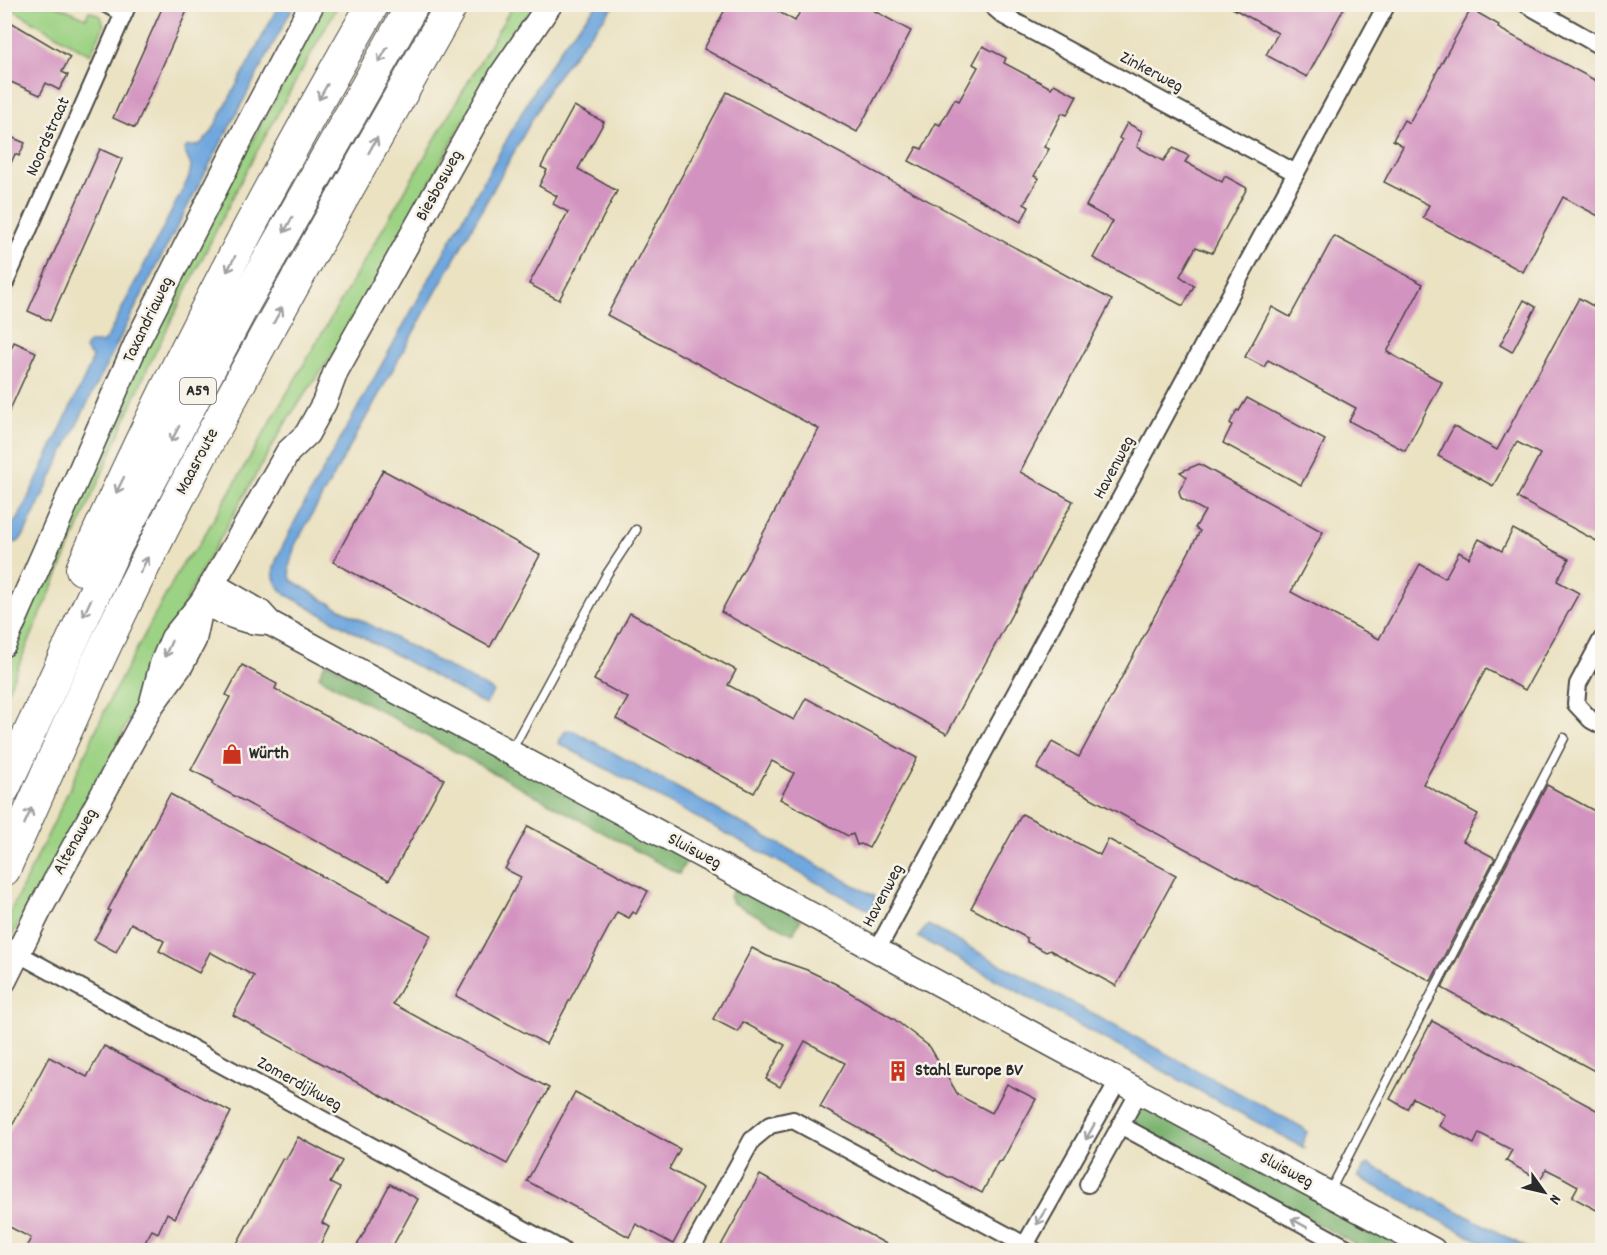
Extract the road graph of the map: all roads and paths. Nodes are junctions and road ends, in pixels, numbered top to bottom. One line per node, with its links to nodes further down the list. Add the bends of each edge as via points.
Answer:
1 (106, 4): 10 (street)
2 (312, 4): 17 (main road, Taxandriaweg, via 137,342)
3 (373, 4): 21 (highway, A59, one-way to 21, via 302,127 109,508 49,644)
4 (413, 4): 22 (highway, Maasroute / A59, one-way to 22, via 241,309 116,546)
5 (452, 4): 23 (highway, Maasroute / A59, one-way to 5, via 82,693 148,557 249,366)
6 (550, 4): 15 (main road, Biesbosweg, via 502,74 336,371 306,434 288,452)
7 (990, 4): 12 (street, Zinkerweg, via 1004,16)
8 (1387, 4): 12 (street, Havenweg)
9 (1526, 4): 11 (street)
10 (126, 9): 13 (street, Noordstraat)
11 (1602, 48)
12 (1296, 174): 24 (street, Havenweg)
13 (4, 285)
14 (636, 530): 20 (lane, via 607,574)
15 (207, 593): 20 (main road, Sluisweg, via 235,618 270,623); 25 (main road, Altenaweg, via 194,640 181,665 152,706)
16 (1602, 639): 18 (street, via 1578,684 1576,704)
17 (4, 644)
18 (1602, 726)
19 (1564, 738): 30 (lane)
20 (510, 753): 24 (main road, Sluisweg)
21 (4, 783)
22 (4, 788)
23 (4, 870)
24 (878, 950): 27 (main road, Sluisweg)
25 (17, 952): 26 (main road, Altenaweg); 32 (street, Zomerdijkweg)
26 (4, 981)
27 (1129, 1086): 28 (street); 30 (main road, Sluisweg); 31 (street, one-way to 31)
28 (1120, 1125): 29 (street); 34 (street, one-way to 28)
29 (1088, 1184)
30 (1328, 1194): 35 (main road, Sluisweg)
31 (1029, 1248): 33 (street, via 793,1120 770,1125 752,1140)
32 (562, 1251)
33 (691, 1251)
34 (1351, 1251)
35 (1433, 1251)

